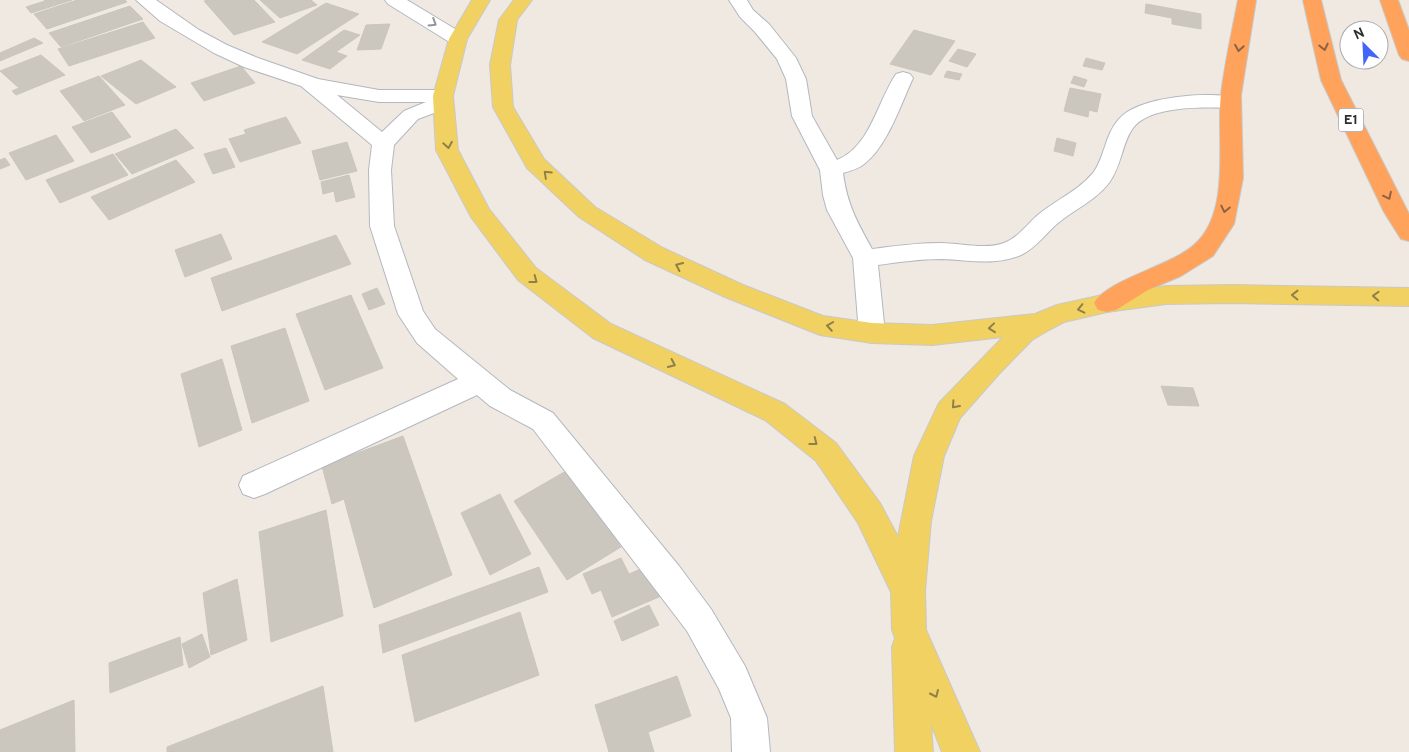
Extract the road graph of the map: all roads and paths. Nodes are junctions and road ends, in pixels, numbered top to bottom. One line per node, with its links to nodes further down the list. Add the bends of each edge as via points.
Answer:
1 (145, 0): 12 (street, via 156,11 217,46 249,62)
2 (482, 0): 9 (main road)
3 (523, 0): 22 (main road, one-way to 3, via 820,324 734,291 654,254 587,212 535,163 503,107 500,65 508,20)
4 (738, 0): 16 (street, via 786,58 796,79 802,116)
5 (1247, 0): 14 (highway, one-way to 14)
6 (1312, 0): 17 (highway, E1, one-way to 17, via 1332,80 1396,212)
7 (1389, 0): 10 (highway)
8 (408, 3): 9 (street, one-way to 9)
9 (458, 39): 13 (main road)
10 (1409, 55)
11 (903, 78): 16 (street, via 865,150 850,163)
12 (309, 83): 13 (street, via 371,95); 15 (street)
13 (443, 100): 15 (street, via 411,115); 25 (main road, one-way to 25, via 447,150 479,212 527,274 602,331 775,412 826,452 869,513)
14 (1232, 102): 18 (street, via 1211,101 1141,112 1127,122 1105,172 1096,183 1050,216 1014,248 981,254 913,252); 20 (highway, one-way to 20, via 1232,178 1222,224 1204,250)
15 (383, 143): 23 (street, via 380,170 382,226 411,314 426,336)
16 (831, 170): 18 (street, via 839,210)
17 (1409, 232)
18 (866, 258): 22 (street)
19 (1409, 297): 20 (main road, one-way to 20, via 1166,295)
20 (1107, 303): 21 (main road, one-way to 21, via 1057,314)
21 (1040, 323): 22 (main road, one-way to 22, via 932,335); 25 (main road, one-way to 25, via 1023,333 949,411 929,456 915,521)
22 (872, 333)
23 (480, 380): 24 (street); 27 (street, via 500,398 543,421 699,620 733,678 749,718)
24 (254, 485)
25 (908, 591): 26 (main road)
26 (909, 630): 28 (main road); 29 (main road, one-way to 29)
27 (751, 752)
28 (914, 752)
29 (961, 752)

